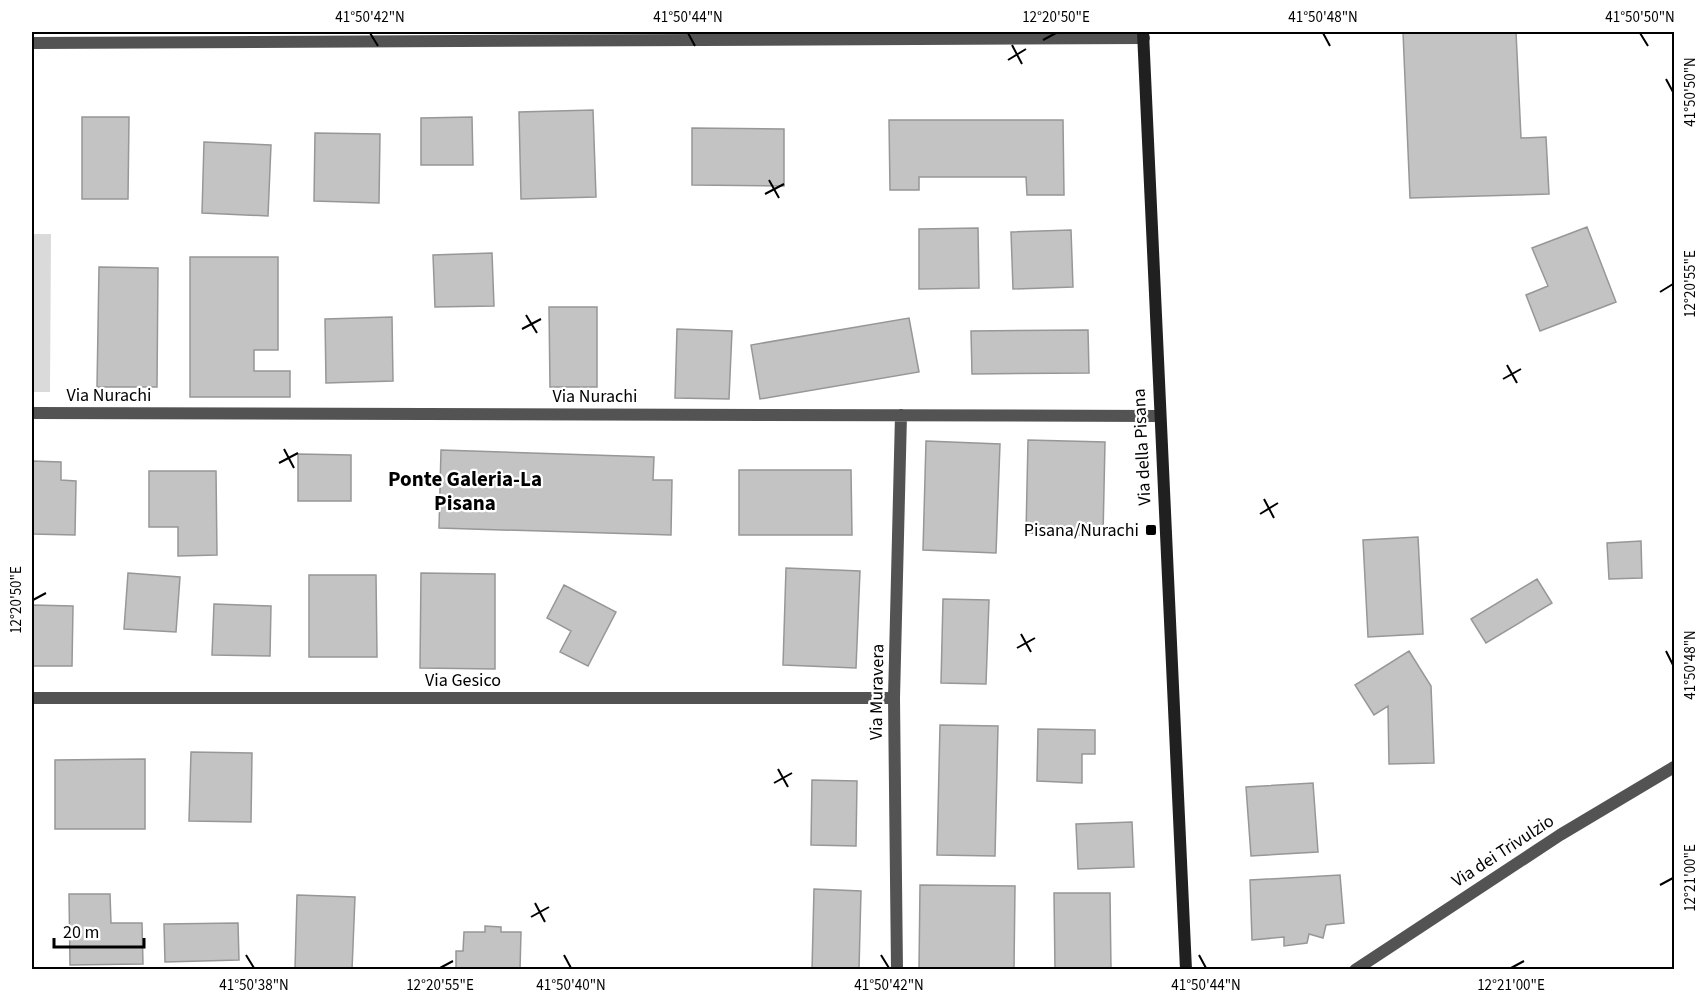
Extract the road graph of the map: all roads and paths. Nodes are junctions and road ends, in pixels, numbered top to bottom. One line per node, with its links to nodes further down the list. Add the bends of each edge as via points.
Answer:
1 (1143, 35): 2 (street); 5 (main road, Via della Pisana)
2 (32, 43)
3 (32, 413): 4 (street, Via Nurachi)
4 (901, 415): 5 (street, Via Nurachi); 7 (street, Via Muravera)
5 (1159, 416): 10 (main road, Via della Pisana)
6 (32, 698): 7 (street, Via Gesico)
7 (894, 698): 9 (street, Via Muravera)
8 (1674, 767): 11 (street, Via dei Trivulzio, via 1560,835)
9 (897, 969)
10 (1186, 969)
11 (1355, 969)

